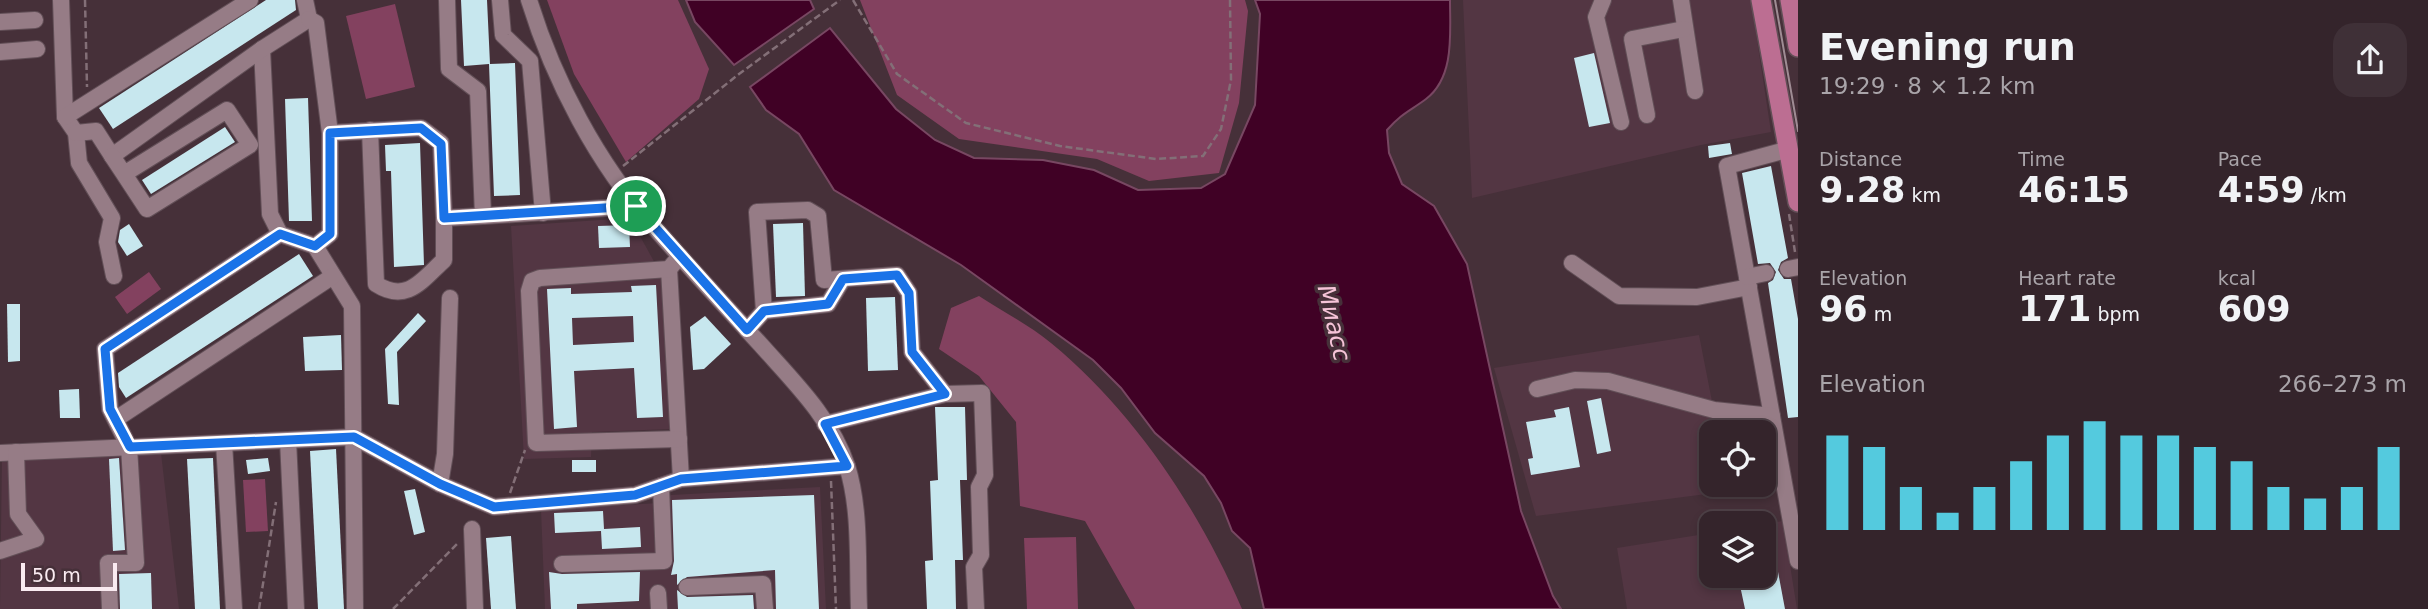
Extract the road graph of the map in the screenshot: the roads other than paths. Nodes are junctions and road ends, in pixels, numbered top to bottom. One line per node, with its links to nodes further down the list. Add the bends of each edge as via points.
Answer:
1 (61, 0): 21 (street)
2 (250, 0): 21 (street)
3 (305, 0): 11 (street)
4 (447, 0): 32 (street, via 449,69 478,91)
5 (500, 0): 31 (street, via 503,35 530,61)
6 (529, 0): 30 (street, via 571,103)
7 (1603, 0): 22 (street, via 1596,17)
8 (1681, 0): 14 (street)
9 (1761, 0): 26 (main road)
10 (1790, 0): 15 (main road)
11 (309, 19): 16 (street); 25 (street, via 316,23)
12 (35, 20): 13 (street)
13 (0, 22)
14 (1684, 29): 19 (street); 20 (street, via 1632,39)
15 (1798, 47)
16 (262, 48): 27 (street); 34 (street, via 270,214)
17 (37, 49): 18 (street)
18 (0, 52)
19 (1695, 91)
20 (1647, 115)
21 (65, 117): 24 (street)
22 (1621, 122)
23 (370, 131): 25 (street); 33 (street, via 421,128 441,144); 33 (street, via 376,284 390,293 410,290 444,260)
24 (76, 133): 27 (street, via 96,131); 40 (street, via 79,163 113,218 107,242)
25 (330, 133): 35 (street, via 330,234)
26 (1786, 150): 29 (main road); 43 (street, via 1727,166)
27 (112, 156): 28 (street)
28 (124, 174): 28 (street, via 227,110 250,145 147,209)
29 (1798, 202)
30 (636, 206): 31 (street); 36 (street)
31 (543, 213): 32 (street)
32 (483, 216): 33 (street)
33 (444, 218)
34 (280, 234): 35 (street); 50 (street, via 105,349 110,409)
35 (315, 246): 41 (street)
36 (680, 256): 38 (street); 46 (street)
37 (1572, 263): 43 (street, via 1619,296 1697,297)
38 (668, 269): 53 (street); 53 (street, via 532,281 536,443)
39 (1766, 273): 43 (street)
40 (114, 276)
41 (333, 276): 50 (street); 52 (street, via 352,306)
42 (843, 279): 45 (street, via 828,304); 45 (street, via 824,280 818,216 808,210 757,212); 48 (street, via 897,275 909,293 912,352)
43 (1748, 282): 49 (street)
44 (450, 298): 60 (street)
45 (764, 311): 46 (street)
46 (747, 330): 51 (street, via 804,393)
47 (1537, 389): 49 (street, via 1575,380 1608,381 1714,410)
48 (945, 394): 51 (street); 75 (street, via 982,393 985,475 979,487 981,555 974,567)
49 (1772, 416): 62 (street)
50 (116, 419): 56 (street)
51 (825, 424): 58 (street)
52 (354, 437): 54 (street); 60 (street); 71 (street)
53 (679, 439): 59 (street)
54 (288, 440): 55 (street); 70 (street)
55 (224, 443): 56 (street); 69 (street)
56 (130, 447): 57 (street); 68 (street, via 136,563 108,563)
57 (8, 452): 64 (street, via 18,514 36,539)
58 (839, 467): 59 (street); 74 (street, via 853,499)
59 (681, 479): 61 (street)
60 (440, 484): 61 (street, via 494,507 635,495)
61 (660, 486): 66 (street, via 664,561)
62 (1795, 525): 65 (street)
63 (472, 528): 72 (street)
64 (0, 551)
65 (1798, 561)
66 (562, 564)
67 (687, 587): 73 (street, via 763,584)
68 (110, 609)
69 (234, 609)
70 (296, 609)
71 (355, 609)
72 (475, 609)
73 (765, 609)
74 (859, 609)
75 (976, 609)

